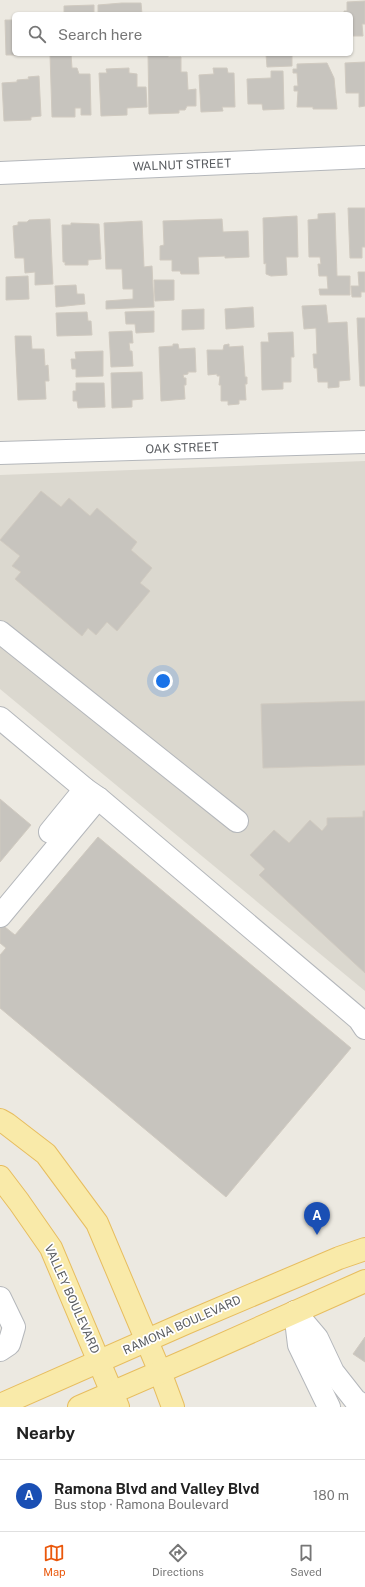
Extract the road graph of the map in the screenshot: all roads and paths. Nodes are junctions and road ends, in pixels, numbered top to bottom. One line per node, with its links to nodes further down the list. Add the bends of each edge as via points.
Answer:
1 (365, 157): 2 (street, WALNUT STREET)
2 (0, 173)
3 (365, 442): 4 (street, OAK STREET)
4 (0, 453)
5 (0, 632): 8 (street)
6 (0, 718): 7 (street)
7 (91, 794): 9 (street); 10 (street); 11 (street, via 359,1019)
8 (237, 821)
9 (0, 895)
10 (0, 916)
11 (365, 1028)
12 (0, 1120): 18 (main road, via 46,1154 97,1223)
13 (0, 1177): 20 (main road, VALLEY BOULEVARD, via 51,1248)
14 (365, 1249): 18 (main road, RAMONA BOULEVARD)
15 (365, 1280): 17 (main road)
16 (0, 1298): 19 (street, via 14,1327 9,1344)
17 (295, 1312): 21 (main road); 26 (street, via 299,1345); 27 (street, via 317,1338 333,1372 355,1400)
18 (147, 1340): 20 (main road, RAMONA BOULEVARD); 21 (main road)
19 (0, 1350)
20 (99, 1361): 22 (main road, VALLEY BOULEVARD); 23 (main road, RAMONA BOULEVARD)
21 (160, 1372): 22 (main road); 25 (main road)
22 (115, 1399): 24 (main road)
23 (0, 1405)
24 (79, 1407)
25 (173, 1407)
26 (329, 1407)
27 (365, 1407)

